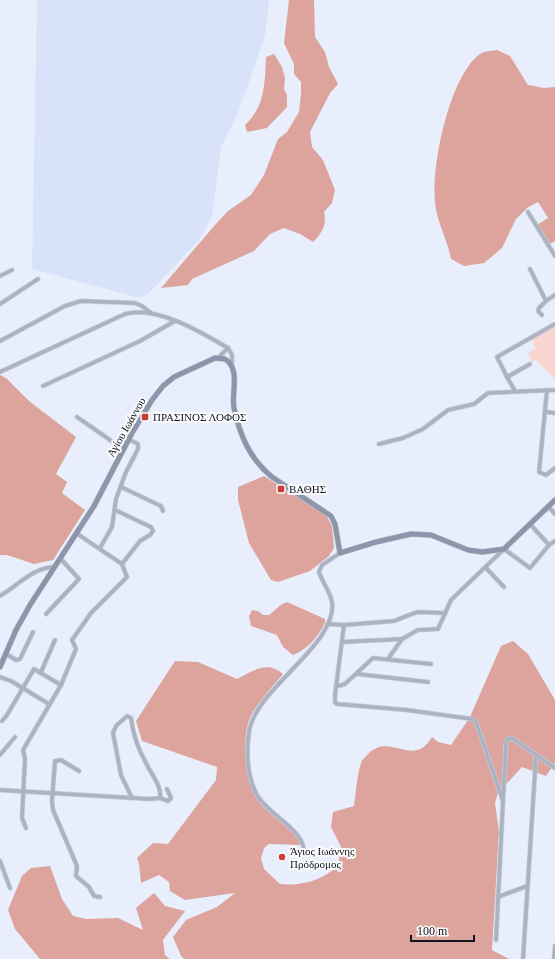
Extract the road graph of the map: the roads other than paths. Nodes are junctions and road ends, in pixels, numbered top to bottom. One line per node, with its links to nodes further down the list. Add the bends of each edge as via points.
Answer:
1 (528, 212): 2 (street)
2 (555, 256)
3 (530, 269): 8 (street)
4 (12, 270): 5 (street)
5 (0, 276)
6 (38, 279): 9 (street)
7 (555, 295): 8 (street)
8 (546, 301): 11 (street, via 538,308)
9 (0, 304)
10 (151, 313): 12 (street); 14 (street, via 135,304 81,301 65,306); 19 (street, via 125,314)
11 (542, 315)
12 (175, 321): 15 (street); 21 (street, via 140,341)
13 (555, 324): 20 (street, via 497,357)
14 (0, 341)
15 (228, 348): 16 (street); 18 (street, via 232,355)
16 (218, 358): 18 (street, via 228,360); 28 (street, Αγίου Ιωάννου, via 189,369 168,381 152,400)
17 (530, 364): 20 (street)
18 (232, 367): 44 (street, via 234,406 239,428 249,452 272,477 331,516)
19 (0, 372)
20 (507, 377): 24 (street)
21 (43, 386)
22 (547, 390): 23 (street); 24 (street); 25 (street)
23 (555, 390)
24 (514, 391): 29 (street, via 488,393 474,404 448,410 403,438)
25 (546, 412): 26 (street); 31 (street, via 539,472 546,475)
26 (555, 413)
27 (77, 418): 30 (street)
28 (128, 439): 30 (street, Αγίου Ιωάννου); 32 (street, via 139,447)
29 (379, 444)
30 (123, 449): 39 (street, Αγίου Ιωάννου, via 107,483)
31 (555, 468)
32 (122, 487): 35 (street); 36 (street, via 161,506)
33 (555, 500): 34 (street)
34 (548, 506): 37 (street); 38 (street)
35 (115, 510): 42 (street, via 112,527); 46 (street, via 154,531 140,541)
36 (163, 511)
37 (555, 514)
38 (529, 523): 41 (street); 43 (street)
39 (76, 532): 42 (street); 45 (street, Αγίου Ιωάννου)
40 (555, 541): 41 (street)
41 (549, 545): 43 (street, via 528,568)
42 (100, 548): 46 (street)
43 (504, 549): 44 (street, via 482,552 463,549 431,535 416,534); 48 (street)
44 (340, 553): 53 (street, via 322,565 319,572 332,602)
45 (60, 558): 47 (street, Αγίου Ιωάννου); 52 (street, via 79,579)
46 (122, 564): 67 (street, via 127,579 92,613 72,640 76,649)
47 (54, 567): 50 (street, via 44,568); 59 (street, Αγίου Ιωάννου, via 16,630)
48 (486, 568): 49 (street); 51 (street, via 452,600)
49 (504, 587)
50 (0, 596)
51 (445, 613): 54 (street, via 417,612 394,622); 56 (street, via 438,630 418,630)
52 (46, 614)
53 (328, 624): 54 (street); 85 (street, via 262,705 248,732 249,772 257,795 271,812 300,836 305,848)
54 (344, 625): 58 (street)
55 (33, 632): 59 (street, via 20,659 16,660)
56 (402, 639): 58 (street); 60 (street)
57 (55, 640): 63 (street)
58 (342, 642): 68 (street)
59 (6, 654): 62 (street, Αγίου Ιωάννου)
60 (388, 659): 61 (street); 64 (street, via 373,658)
61 (431, 664)
62 (0, 667)
63 (41, 672): 67 (street); 69 (street, via 34,669)
64 (357, 674): 66 (street); 68 (street, via 345,684)
65 (0, 677): 69 (street)
66 (428, 682)
67 (61, 685): 70 (street)
68 (338, 686): 83 (street, via 335,695 337,704 472,719 476,722)
69 (23, 688): 70 (street); 71 (street)
70 (50, 704): 79 (street, via 23,750)
71 (2, 721)
72 (15, 736): 73 (street)
73 (0, 755)
74 (536, 756): 75 (street); 83 (street, via 512,738 508,738); 87 (street)
75 (555, 768)
76 (79, 771): 80 (street, via 61,760 55,761)
77 (167, 789): 82 (street, via 170,800 164,801)
78 (0, 790): 79 (street)
79 (23, 792): 80 (street); 84 (street, via 22,818)
80 (52, 793): 81 (street); 89 (street, via 53,810 77,866 76,876 89,887 94,896)
81 (132, 798): 82 (street); 82 (street, via 121,775 113,733 116,726 129,716 139,748 160,789)
82 (160, 798)
83 (503, 801): 90 (street)
84 (26, 828)
85 (304, 854)
86 (0, 861): 88 (street)
87 (527, 886): 90 (street); 93 (street)
88 (10, 888)
89 (100, 897)
90 (498, 898): 91 (street)
91 (496, 940)
92 (555, 946): 94 (street)
93 (523, 959)
94 (554, 959)

